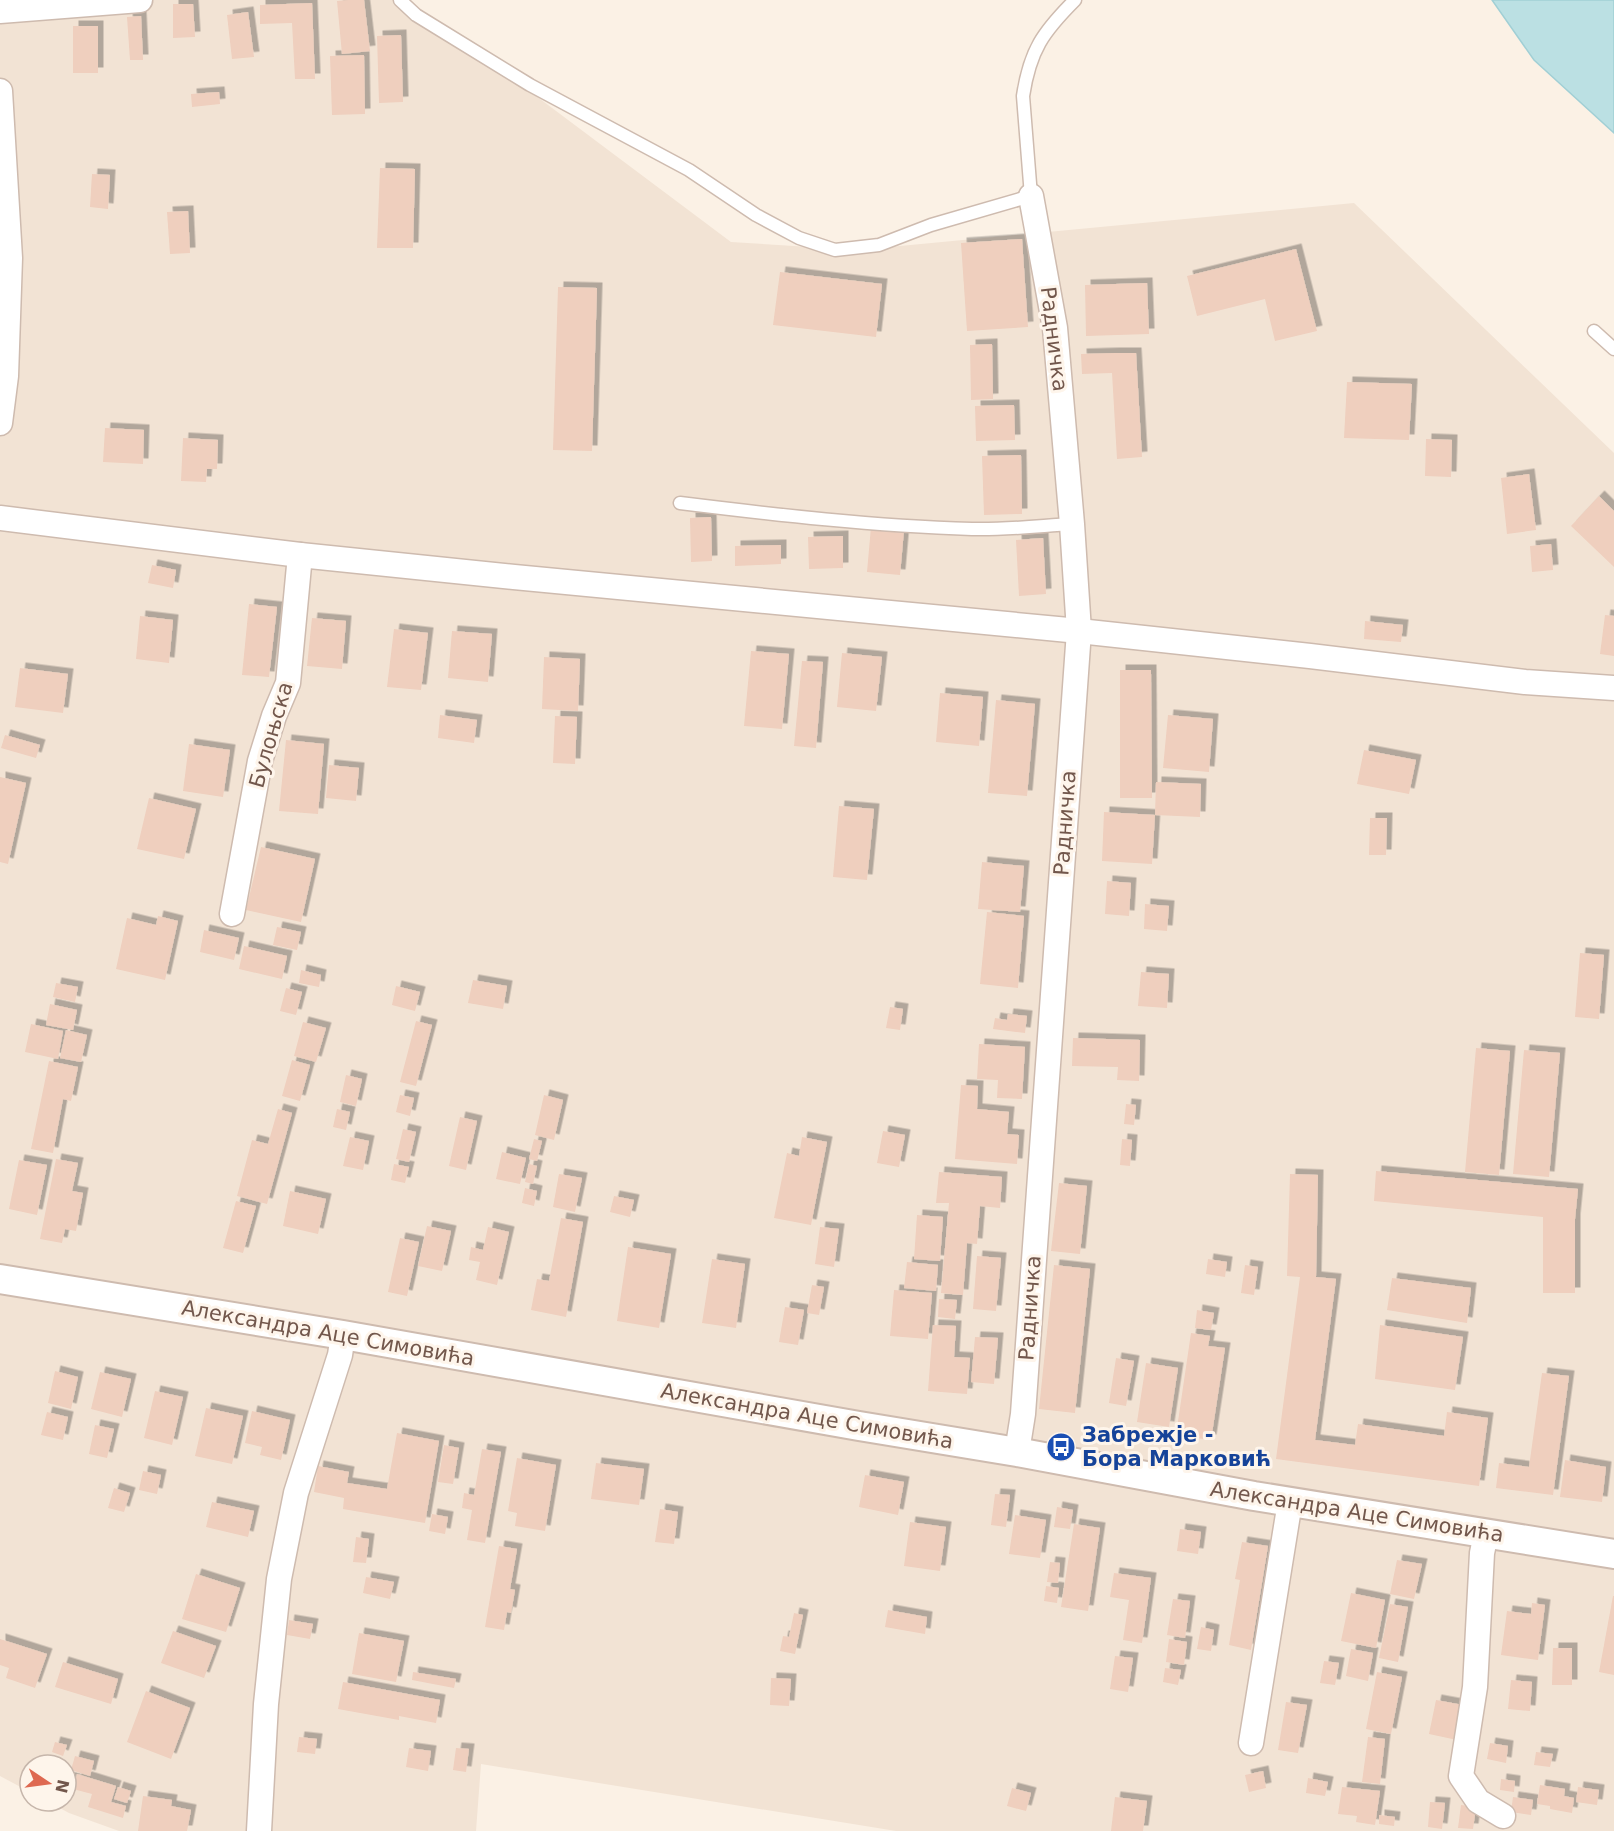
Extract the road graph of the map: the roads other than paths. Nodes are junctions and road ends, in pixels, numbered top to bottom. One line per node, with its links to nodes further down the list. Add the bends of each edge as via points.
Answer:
1 (140, 0): 4 (street)
2 (400, 0): 6 (lane, via 424,20 530,85 689,170 756,215 799,238 835,250 879,246 931,225)
3 (1075, 0): 6 (lane, via 1048,27 1031,57 1023,96)
4 (0, 11)
5 (0, 91): 9 (street, via 10,258 6,375)
6 (1031, 196): 12 (street, Радничка, via 1055,328)
7 (1594, 331): 8 (lane)
8 (1614, 349)
9 (0, 423)
10 (680, 503): 12 (lane, via 927,527)
11 (0, 518): 13 (street)
12 (1072, 524): 14 (street, Радничка)
13 (300, 555): 14 (street); 16 (street, Булоњска, via 288,682 260,762)
14 (1079, 631): 15 (street, via 1525,682); 19 (street, Радничка, via 1024,1402)
15 (1614, 688)
16 (232, 914)
17 (0, 1279): 18 (street, Александра Аце Симовића)
18 (343, 1335): 19 (street, Александра Аце Симовића); 25 (street, via 296,1492 279,1580)
19 (1017, 1452): 20 (street, Александра Аце Симовића)
20 (1290, 1502): 21 (street, Александра Аце Симовића); 23 (street)
21 (1486, 1534): 22 (street, Александра Аце Симовића); 24 (street, via 1475,1687 1461,1776 1478,1801)
22 (1614, 1554)
23 (1251, 1743)
24 (1503, 1815)
25 (259, 1831)

